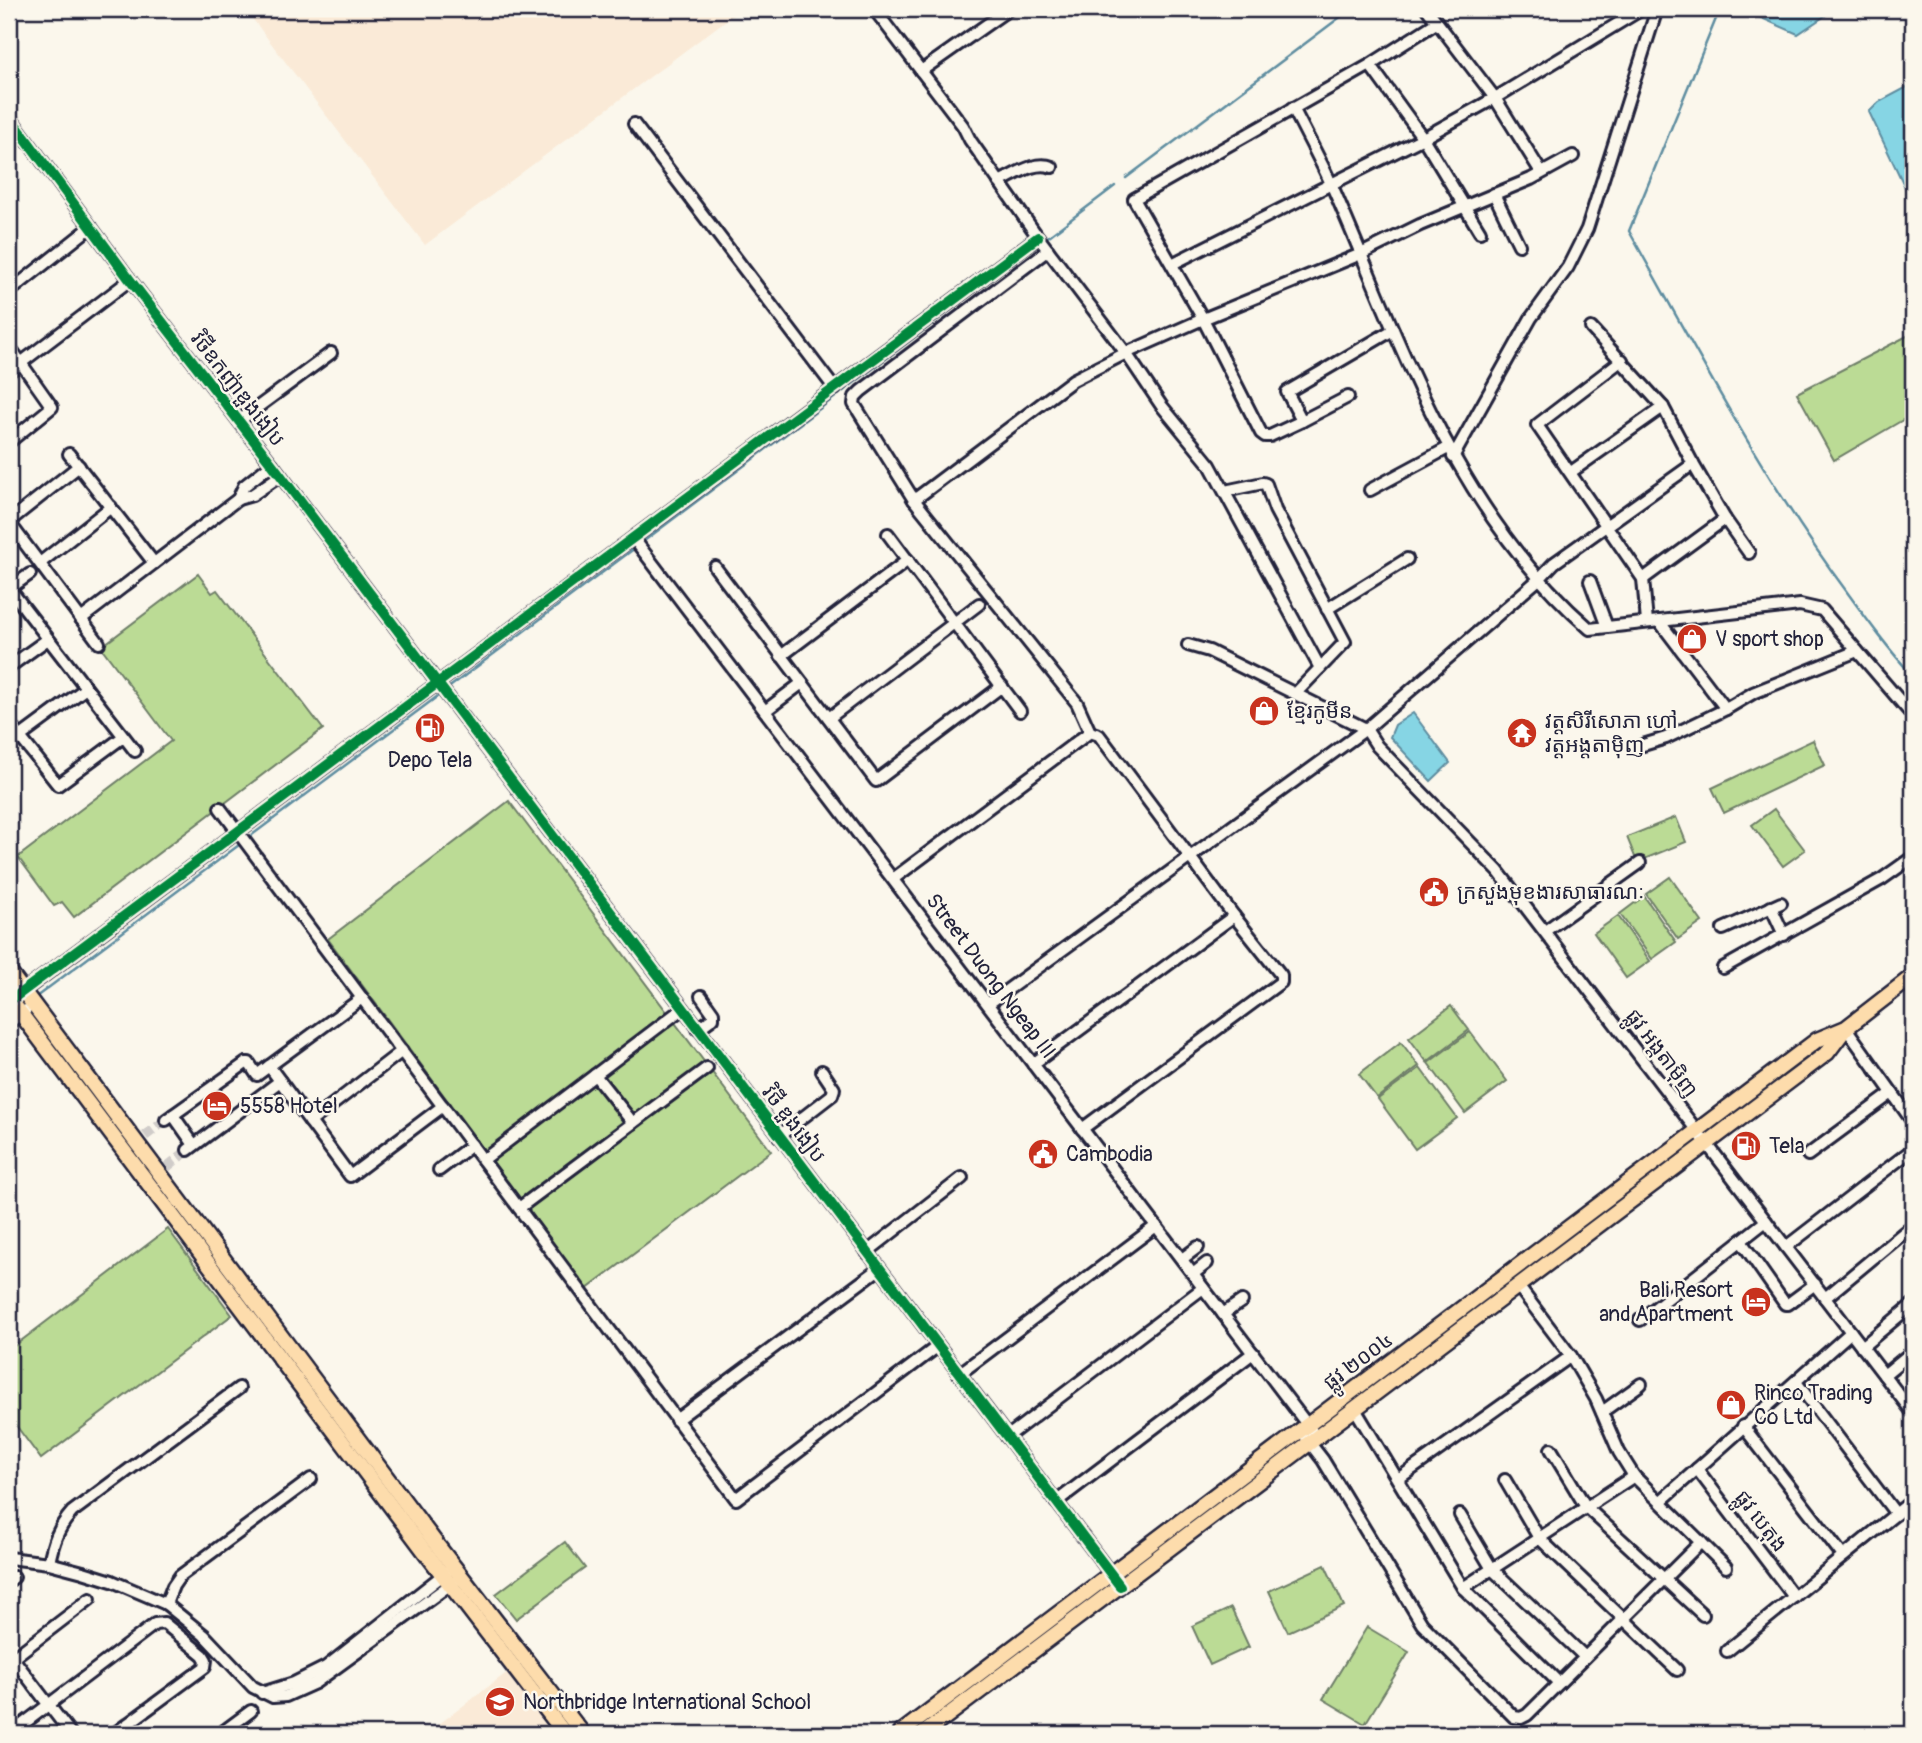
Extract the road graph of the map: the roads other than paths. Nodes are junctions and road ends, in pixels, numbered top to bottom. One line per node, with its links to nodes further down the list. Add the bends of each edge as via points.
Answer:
1 (874, 9): 8 (street)
2 (1009, 9): 8 (street)
3 (1427, 9): 6 (street)
4 (1642, 9): 9 (street)
5 (1657, 9): 44 (street, via 1587,229)
6 (1436, 23): 7 (street); 9 (street)
7 (1370, 65): 10 (street); 13 (street)
8 (921, 71): 17 (street)
9 (1495, 98): 13 (street); 16 (street)
10 (1293, 108): 18 (street); 26 (street, via 1135,198)
11 (9, 116): 21 (street, វិថីឧកញ៉ាឌួងងៀប)
12 (634, 124): 38 (street)
13 (1423, 138): 18 (street); 20 (street)
14 (1573, 156): 16 (street)
15 (1052, 167): 17 (street, via 1036,165)
16 (1541, 172): 19 (street)
17 (999, 182): 23 (street)
18 (1332, 185): 25 (street); 26 (street)
19 (1494, 194): 20 (street); 24 (street)
20 (1465, 207): 22 (street); 25 (street)
21 (91, 227): 27 (street, វិថីឧកញ៉ាឌួងងៀប); 28 (street)
22 (1480, 232)
23 (1043, 244): 34 (street); 38 (street); 54 (street, via 855,397 854,404)
24 (1519, 244)
25 (1361, 254): 29 (street); 31 (street)
26 (1172, 264): 29 (street)
27 (130, 280): 36 (street); 41 (street, វិថីឧកញ៉ាឌួងងៀប)
28 (9, 292)
29 (1203, 320): 34 (street); 42 (street, via 1261,433 1270,436)
30 (1591, 328): 35 (street)
31 (1393, 330): 42 (street, via 1288,391); 44 (street)
32 (9, 346): 36 (street)
33 (331, 353): 41 (street)
34 (1126, 353): 51 (street); 54 (street, via 1073,380)
35 (1622, 360): 40 (street); 49 (street, via 1538,425)
36 (21, 362): 37 (street); 43 (street, via 51,407)
37 (9, 372)
38 (835, 389): 59 (street)
39 (1348, 397): 42 (street)
40 (1663, 407): 47 (street); 49 (street)
41 (239, 421): 46 (street, វិថីឧកញ៉ាឌួងងៀប)
42 (1302, 421)
43 (9, 442)
44 (1451, 453): 52 (street); 67 (street)
45 (69, 454): 48 (street)
46 (272, 464): 50 (street, វិថីឧកញ៉ាឌួងងៀប); 53 (street, via 244,486)
47 (1693, 464): 56 (street); 57 (street)
48 (79, 466): 55 (street); 63 (street, via 12,519 11,525)
49 (1571, 472): 57 (street)
50 (280, 475): 53 (street); 84 (street, វិថីឧកញ៉ាឌួងងៀប)
51 (1225, 491): 72 (street, via 1266,484); 83 (street)
52 (1370, 491)
53 (238, 499): 64 (street)
54 (914, 500): 96 (street, via 1077,703)
55 (111, 507): 63 (street); 64 (street)
56 (1725, 519): 60 (street); 68 (street)
57 (1607, 525): 67 (street); 68 (street)
58 (888, 534): 62 (street)
59 (634, 540): 84 (street); 91 (street, Street Duong Ngeap III)
60 (1749, 553)
61 (1407, 559): 72 (street)
62 (908, 561): 75 (street); 81 (street)
63 (40, 563): 73 (street)
64 (154, 564): 73 (street)
65 (715, 568): 81 (street)
66 (30, 574): 70 (street)
67 (1539, 579): 76 (street, via 1590,629); 95 (street)
68 (1643, 579): 74 (street)
69 (1590, 581): 76 (street)
70 (9, 589): 77 (street)
71 (979, 604): 75 (street)
72 (1327, 609): 83 (street, via 1345,642)
73 (80, 619): 78 (street)
74 (1653, 622): 76 (street); 80 (street, via 1800,605 1822,610); 89 (street)
75 (955, 623): 86 (street); 93 (street)
76 (1607, 627)
77 (48, 639): 82 (street); 87 (street)
78 (99, 643)
79 (1188, 645): 88 (street)
80 (1857, 651): 89 (street, via 1753,693); 92 (street)
81 (781, 656): 85 (street)
82 (9, 667)
83 (1320, 668): 88 (street)
84 (438, 686): 103 (street); 120 (street, វិថី ឌួងងៀប)
85 (804, 686): 91 (street); 93 (street)
86 (1002, 686): 90 (street); 93 (street, via 876,781)
87 (86, 688): 97 (street); 98 (street)
88 (1296, 693): 95 (street)
89 (1726, 709): 100 (street)
90 (1020, 711)
91 (766, 713): 107 (street, Street Duong Ngeap III)
92 (1913, 716)
93 (829, 718)
94 (9, 723): 97 (street)
95 (1366, 729): 104 (street); 110 (street, ផ្លូវ អង្តតាម៉ិញ, via 1377,746 1498,871)
96 (1090, 732): 104 (street, via 1099,735); 107 (street)
97 (20, 737): 98 (street, via 58,785); 99 (street)
98 (123, 737): 101 (street)
99 (9, 745)
100 (1643, 745)
101 (135, 751)
102 (220, 808): 103 (street)
103 (238, 832): 115 (street); 117 (street)
104 (1190, 857): 108 (street); 119 (street)
105 (1913, 857): 111 (street)
106 (1640, 863): 110 (street)
107 (893, 879): 119 (street, Street Duong Ngeap III)
108 (1234, 916): 125 (street); 138 (street, via 1281,975 1281,982)
109 (1723, 929): 111 (street, via 1776,905)
110 (1545, 931): 139 (street, ផ្លូវ អង្តតាម៉ិញ)
111 (1784, 934): 112 (street)
112 (1723, 968)
113 (9, 972): 115 (main road)
114 (1913, 976): 122 (main road, ផ្លូវ ២០០៤)
115 (23, 991): 118 (street); 121 (main road)
116 (701, 996): 123 (street, via 713,1018)
117 (362, 998): 124 (street); 126 (street)
118 (10, 999): 121 (main road)
119 (988, 1004): 125 (street, Street Duong Ngeap III)
120 (682, 1009): 123 (street, វិថី ឌួងងៀប); 130 (street)
121 (21, 1014): 147 (main road); 147 (main road, via 140,1139)
122 (1846, 1027): 133 (street); 139 (main road, ផ្លូវ ២០០៤, via 1817,1040); 141 (main road, ផ្លូវ ២០០៤, via 1827,1053)
123 (698, 1029): 140 (street, វិថី ឌួងងៀប)
124 (402, 1051): 134 (street); 135 (street)
125 (1033, 1064): 138 (street, Street Duong Ngeap III)
126 (269, 1066): 129 (street); 131 (street)
127 (707, 1068): 137 (street)
128 (822, 1071): 140 (street, via 834,1089 832,1095)
129 (257, 1075): 132 (street); 132 (street, via 246,1063 170,1118 191,1148)
130 (595, 1075): 137 (street); 145 (street)
131 (280, 1082): 132 (street); 135 (street)
132 (268, 1090)
133 (1892, 1093): 136 (street); 144 (street)
134 (443, 1106): 135 (street, via 350,1176); 142 (street)
135 (310, 1122)
136 (1913, 1122)
137 (633, 1123): 149 (street)
138 (1082, 1129): 152 (street, Street Duong Ngeap III)
139 (1697, 1131): 141 (street, ផ្លូវ អង្តតាម៉ិញ); 185 (main road, ផ្លូវ ២០០៤)
140 (779, 1136): 156 (street, វិថី ឌួងងៀប)
141 (1707, 1143): 150 (street, ផ្លូវ អង្តតាម៉ិញ); 162 (main road, ផ្លូវ ២០០៤)
142 (472, 1145): 145 (street); 146 (street)
143 (1913, 1149): 155 (street)
144 (1808, 1155)
145 (483, 1160): 149 (street)
146 (439, 1170)
147 (158, 1174): 206 (main road)
148 (962, 1178): 156 (street)
149 (519, 1209): 183 (street)
150 (1766, 1221): 153 (street); 155 (street, ផ្លូវ អង្តតាម៉ិញ)
151 (1913, 1225): 164 (street)
152 (1156, 1226): 157 (street, Street Duong Ngeap III); 175 (street)
153 (1741, 1241): 161 (street, via 1785,1304); 168 (street)
154 (1198, 1247): 157 (street)
155 (1786, 1247): 161 (street, ផ្លូវ អង្តតាម៉ិញ)
156 (867, 1252): 159 (street, វិថី ឌួងងៀប)
157 (1182, 1259): 160 (street, Street Duong Ngeap III)
158 (1207, 1264): 160 (street)
159 (879, 1269): 170 (street, វិថី ឌួងងៀប); 183 (street)
160 (1193, 1274): 163 (street, Street Duong Ngeap III)
161 (1815, 1284): 164 (street, ផ្លូវ អង្តតាម៉ិញ)
162 (1518, 1286): 174 (street); 180 (main road, ផ្លូវ ២០០៤)
163 (1203, 1288): 167 (street, Street Duong Ngeap III); 186 (street)
164 (1825, 1298): 169 (street, ផ្លូវ អង្តតាម៉ិញ)
165 (1242, 1301): 167 (street)
166 (1913, 1304): 171 (street)
167 (1223, 1314): 173 (street, Street Duong Ngeap III)
168 (1640, 1320)
169 (1852, 1332): 171 (street, ផ្លូវ អង្តតាម៉ិញ); 177 (street)
170 (938, 1346): 175 (street, វិថី ឌួងងៀប); 183 (street, via 736,1499)
171 (1862, 1346): 176 (street, ផ្លូវ អង្តតាម៉ិញ)
172 (1913, 1351): 176 (street)
173 (1254, 1353): 185 (street, Street Duong Ngeap III); 195 (street)
174 (1571, 1356): 181 (street); 191 (street)
175 (960, 1374): 186 (street, វិថី ឌួងងៀប)
176 (1884, 1375): 182 (street, ផ្លូវ អង្តតាម៉ិញ)
177 (1796, 1382): 184 (street); 197 (street)
178 (1642, 1384): 181 (street)
179 (239, 1388): 203 (street, via 72,1512 60,1525)
180 (1355, 1409): 185 (main road, ផ្លូវ ២០០៤); 191 (street)
181 (1602, 1412): 189 (street)
182 (1913, 1413)
183 (676, 1420)
184 (1743, 1426): 188 (street); 201 (street)
185 (1309, 1434): 208 (main road, ផ្លូវ ២០០៤); 219 (street, Street Duong Ngeap III, via 1422,1624 1511,1715 1527,1716)
186 (1007, 1437): 195 (street, វិថី ឌួងងៀប)
187 (1551, 1449): 196 (street)
188 (1697, 1469): 194 (street); 210 (street, ផ្លូវ បេតុង)
189 (1634, 1476): 194 (street); 196 (street)
190 (311, 1479): 212 (street, via 180,1576)
191 (1398, 1479): 209 (street)
192 (1505, 1480): 199 (street)
193 (1913, 1500): 197 (street)
194 (1661, 1501): 200 (street)
195 (1056, 1502): 208 (street, វិថី ឌួងងៀប)
196 (1587, 1507): 199 (street); 207 (street)
197 (1896, 1514): 201 (street)
198 (1460, 1515): 205 (street)
199 (1539, 1538): 205 (street); 214 (street)
200 (1701, 1542): 204 (street); 207 (street, Street Duong Ngeap III)
201 (1843, 1556): 210 (street)
202 (9, 1558): 203 (street)
203 (49, 1563): 212 (street, via 112,1581)
204 (1726, 1567)
205 (1492, 1569): 209 (street); 217 (street)
206 (452, 1576): 212 (street, via 326,1667 262,1693); 226 (main road); 227 (main road)
207 (1664, 1578): 213 (street); 214 (street, Street Duong Ngeap III)
208 (1115, 1580): 228 (main road, ផ្លូវ ២០០៤); 229 (main road, ផ្លូវ ២០០៤)
209 (1463, 1588): 219 (street)
210 (1794, 1597): 215 (street)
211 (90, 1599): 216 (street)
212 (166, 1604)
213 (1703, 1615)
214 (1624, 1618): 217 (street, Street Duong Ngeap III); 218 (street)
215 (1727, 1651)
216 (10, 1657): 220 (street)
217 (1585, 1657): 219 (street, Street Duong Ngeap III)
218 (1677, 1670)
219 (1559, 1683)
220 (48, 1705): 222 (street); 223 (street); 224 (street, via 155,1624 164,1623 203,1655 205,1667)
221 (251, 1711): 225 (street)
222 (10, 1734)
223 (71, 1734)
224 (114, 1734)
225 (220, 1734)
226 (565, 1734)
227 (583, 1734)
228 (899, 1734)
229 (923, 1734)

